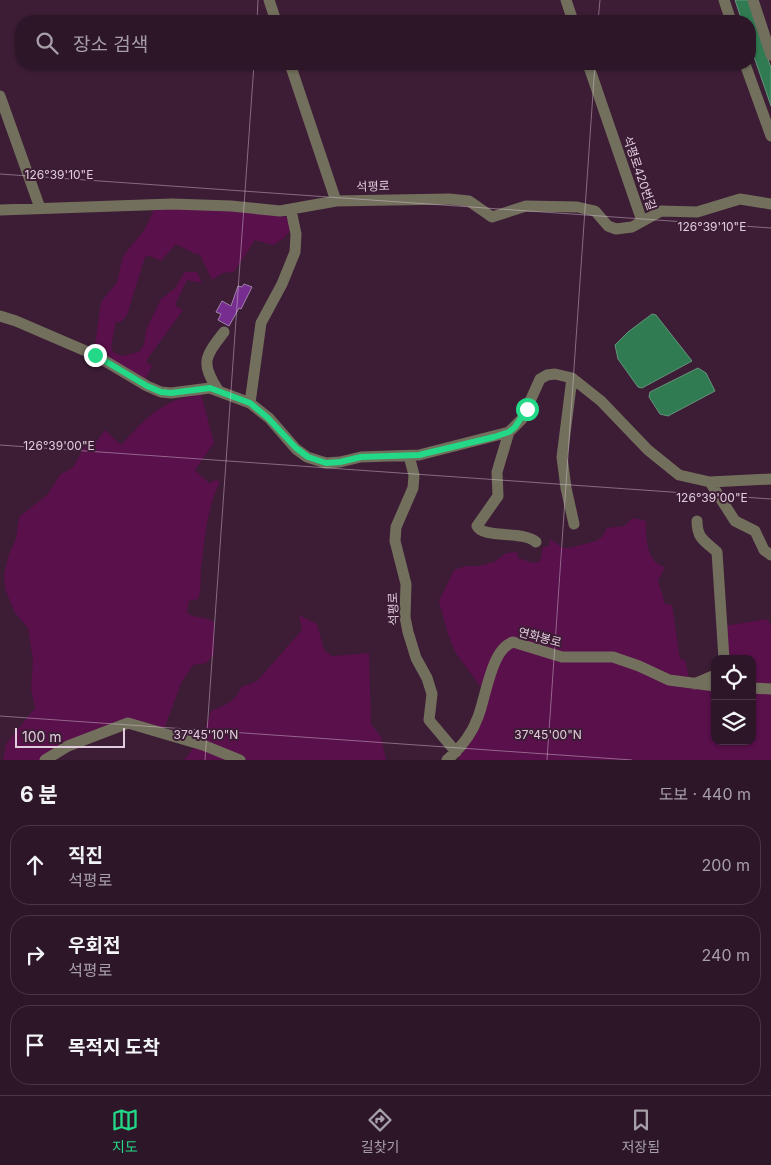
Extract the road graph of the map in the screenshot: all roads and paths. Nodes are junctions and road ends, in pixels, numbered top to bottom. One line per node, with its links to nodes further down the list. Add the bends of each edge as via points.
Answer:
1 (269, 0): 5 (street)
2 (566, 0): 6 (street)
3 (724, 0): 7 (street)
4 (753, 0): 8 (street)
5 (274, 15)
6 (571, 15)
7 (729, 15)
8 (771, 55)
9 (292, 70): 14 (street)
10 (590, 70): 19 (street, 석평로420번길)
11 (747, 70): 13 (street)
12 (0, 96): 16 (street)
13 (771, 136)
14 (336, 201): 18 (street, 석평로); 19 (street, 석평로, via 459,199 468,201 492,217 526,206 577,207 595,212 608,226 616,229 632,227)
15 (771, 204): 19 (street, 석평로420번길, via 740,200 697,212 662,211)
16 (40, 208): 17 (street, 석평로); 18 (street, 석평로, via 190,204)
17 (0, 210)
18 (291, 210): 24 (street, via 296,234 295,252 261,323)
19 (642, 221)
20 (0, 316): 23 (street, via 95,355 161,392)
21 (224, 332): 23 (street, via 205,362)
22 (572, 378): 25 (street, via 555,374 540,379 522,419); 28 (street, via 601,401 669,469 692,479); 30 (street, via 562,457)
23 (218, 390): 24 (street)
24 (250, 403): 26 (street, via 296,448 317,461)
25 (509, 432): 26 (street); 31 (street, via 497,472 498,496 477,526 483,532 524,536)
26 (410, 456): 39 (street, 석평로, via 413,488 396,527 395,541 406,584 406,625 432,694 431,724)
27 (771, 479): 28 (street)
28 (710, 482): 32 (street, via 735,521 755,531 764,550)
29 (697, 521): 33 (street, via 698,536 718,555)
30 (574, 524)
31 (536, 542)
32 (771, 555)
33 (724, 655)
34 (711, 677): 35 (street)
35 (694, 684): 36 (street, 연화봉로); 39 (street, 연화봉로, via 669,680 614,657 562,657 518,643 508,644 496,660 468,739)
36 (711, 686)
37 (756, 688): 38 (street)
38 (771, 689)
39 (456, 752): 42 (street, 연화봉로)
40 (45, 760): 41 (street, via 68,746 128,723 203,745)
41 (240, 760)
42 (447, 760)

